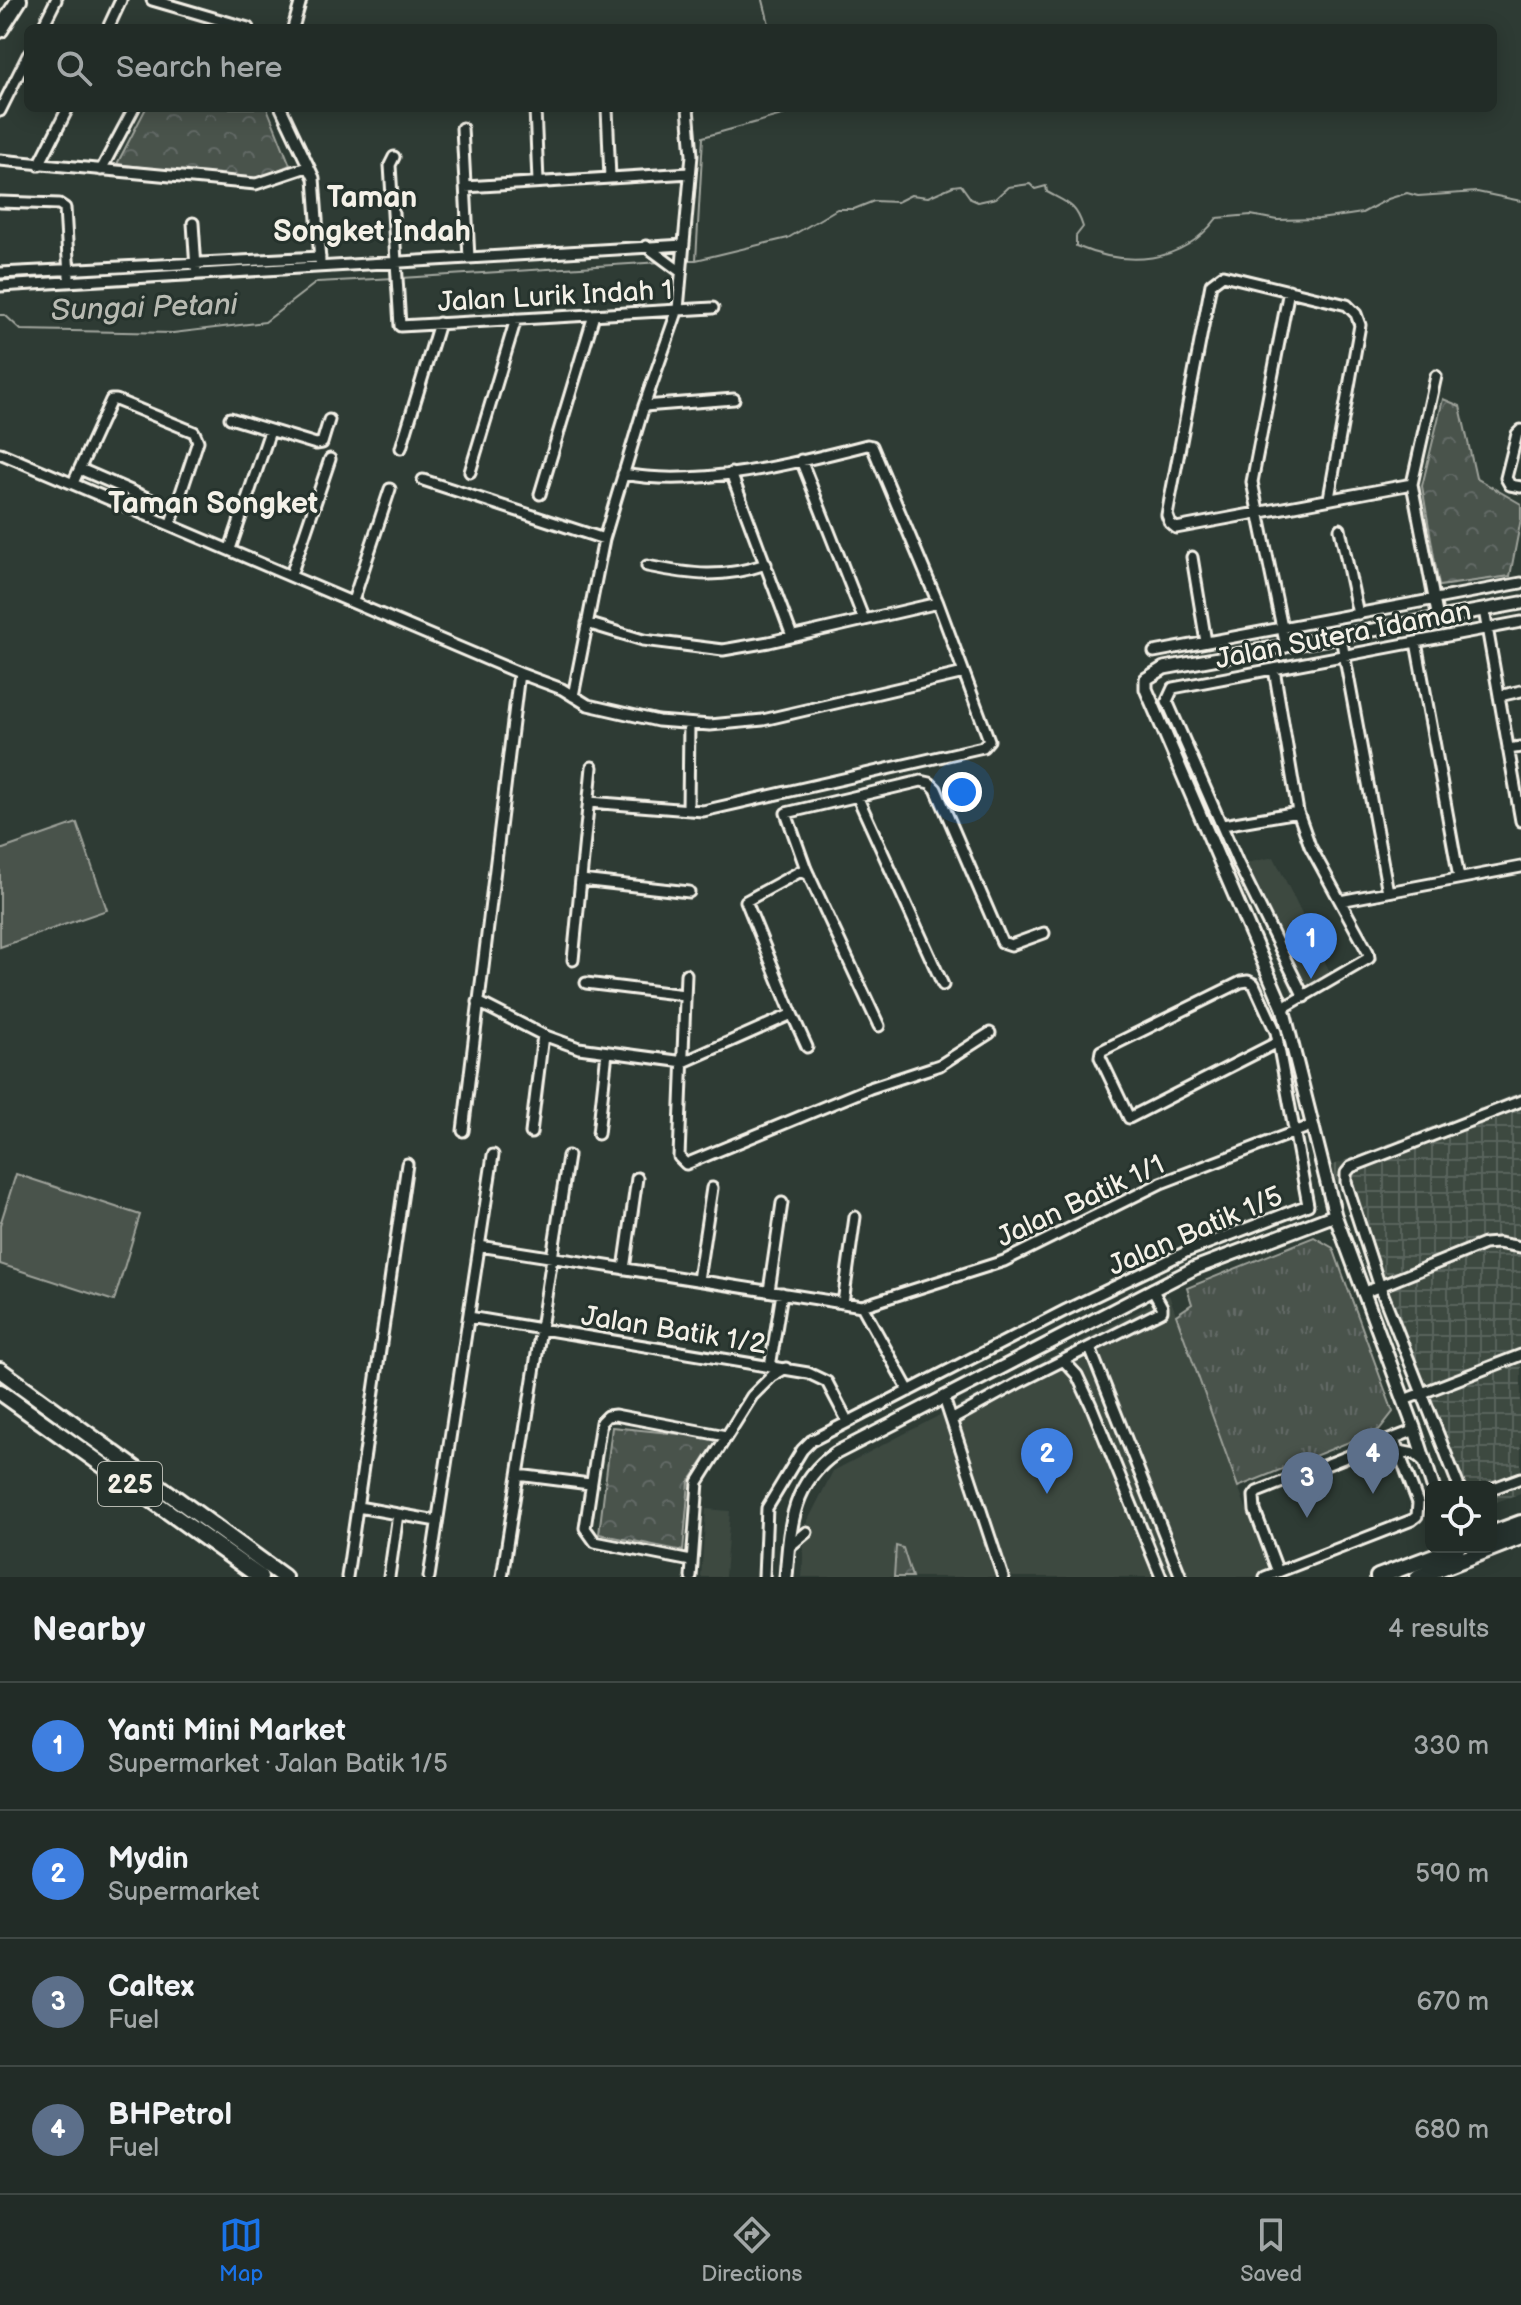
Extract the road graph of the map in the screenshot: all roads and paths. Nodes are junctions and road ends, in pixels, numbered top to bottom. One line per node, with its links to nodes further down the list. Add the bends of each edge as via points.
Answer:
1 (19, 0): 10 (main road)
2 (56, 0): 6 (street)
3 (121, 0): 7 (street)
4 (152, 0): 8 (street)
5 (301, 0): 9 (street)
6 (44, 24)
7 (110, 24)
8 (234, 24)
9 (294, 24)
10 (1, 28)
11 (24, 63): 12 (street)
12 (0, 111)
13 (66, 112): 22 (street)
14 (132, 112): 24 (street)
15 (283, 112): 23 (street)
16 (535, 112): 27 (street)
17 (607, 112): 26 (street)
18 (688, 112): 25 (street)
19 (462, 128): 28 (street)
20 (394, 157): 36 (street, via 390,165)
21 (0, 160): 22 (street)
22 (39, 165): 24 (street)
23 (307, 167): 24 (street, via 256,184); 33 (street, via 315,185)
24 (101, 170)
25 (690, 173): 26 (street); 31 (street)
26 (610, 178): 27 (street)
27 (538, 182): 28 (street)
28 (465, 187): 34 (street)
29 (0, 202): 38 (street, via 59,204 66,212)
30 (193, 223): 35 (street)
31 (684, 245): 32 (street); 39 (street)
32 (646, 246): 34 (street); 39 (street)
33 (320, 257): 35 (street); 37 (street)
34 (469, 258): 36 (street)
35 (196, 263): 38 (street); 41 (street)
36 (397, 267): 37 (street); 49 (street, Jalan Lurik Indah 1, via 400,326)
37 (320, 268): 41 (street)
38 (69, 270): 40 (street); 42 (street)
39 (681, 272): 46 (street)
40 (0, 273)
41 (197, 275): 42 (street)
42 (70, 283): 43 (street)
43 (0, 286)
44 (1289, 290): 71 (street, via 1347,305 1360,325); 73 (street, via 1252,482); 73 (street, via 1223,275 1211,284 1167,515 1176,528)
45 (713, 308): 46 (street, Jalan Lurik Indah 1)
46 (678, 309): 47 (street, Jalan Lurik Indah 1); 52 (street)
47 (594, 315): 48 (street, Jalan Lurik Indah 1); 70 (street)
48 (516, 319): 49 (street, Jalan Lurik Indah 1); 62 (street)
49 (439, 323): 57 (street)
50 (1436, 376): 67 (street)
51 (734, 399): 52 (street)
52 (644, 406): 64 (street)
53 (230, 418): 56 (street)
54 (329, 420): 56 (street, via 319,444)
55 (1521, 430): 68 (street, via 1506,478)
56 (270, 431): 77 (street)
57 (401, 448)
58 (0, 453): 66 (street)
59 (330, 459): 81 (street)
60 (801, 460): 63 (street); 85 (street, via 872,446); 90 (street)
61 (80, 469): 66 (street); 72 (street); 72 (street, via 111,400 194,432 198,441)
62 (470, 472)
63 (731, 473): 64 (street, via 659,478); 79 (street)
64 (623, 474): 76 (street)
65 (423, 480): 76 (street)
66 (73, 483): 74 (street)
67 (1412, 484): 71 (street); 83 (street)
68 (1521, 487)
69 (390, 489): 84 (street)
70 (540, 494)
71 (1329, 498): 73 (street)
72 (175, 510): 74 (street)
73 (1257, 512): 93 (street)
74 (171, 523): 77 (street)
75 (1340, 529): 88 (street)
76 (604, 539): 92 (street)
77 (230, 549): 81 (street)
78 (1192, 557): 97 (street)
79 (766, 564): 80 (street, via 716,575); 95 (street)
80 (647, 566)
81 (291, 575): 84 (street)
82 (1521, 581): 83 (street)
83 (1434, 599): 88 (street); 89 (street)
84 (353, 601): 103 (street)
85 (938, 603): 90 (street); 104 (street)
86 (1521, 603): 87 (street)
87 (1484, 610): 89 (street); 94 (street)
88 (1358, 614): 93 (street)
89 (1438, 619): 96 (street)
90 (864, 620): 95 (street)
91 (1521, 622): 94 (street, Jalan Sutera Idaman)
92 (587, 623): 95 (street, via 643,640 707,649); 106 (street)
93 (1282, 628): 97 (street); 99 (street)
94 (1487, 629): 98 (street, Jalan Sutera Idaman); 107 (street)
95 (792, 636)
96 (1341, 637): 99 (street); 101 (street)
97 (1206, 642): 100 (street)
98 (1416, 642): 101 (street, Jalan Sutera Idaman); 121 (street)
99 (1286, 647): 134 (street, via 1164,668 1146,679)
100 (1154, 652)
101 (1345, 655): 102 (street, Jalan Sutera Idaman); 124 (street)
102 (1274, 669): 116 (street); 118 (street, Jalan Sutera Idaman, via 1173,688 1167,701)
103 (519, 673): 106 (street); 133 (street)
104 (964, 673): 108 (street, via 763,720); 115 (street, via 989,740 983,747 703,811)
105 (1521, 691): 107 (street)
106 (573, 696): 108 (street, via 588,705)
107 (1499, 696): 110 (street)
108 (689, 724): 115 (street)
109 (1521, 747): 110 (street)
110 (1508, 749): 114 (street)
111 (592, 767): 113 (street)
112 (857, 796): 120 (street, via 786,813); 126 (street, via 930,783 1002,942 1011,945); 130 (street)
113 (589, 802): 115 (street); 122 (street)
114 (1520, 809): 117 (street)
115 (688, 810)
116 (1298, 812): 118 (street); 125 (street)
117 (1521, 821)
118 (1223, 825): 132 (street)
119 (1521, 867): 121 (street)
120 (809, 875): 135 (street, via 801,871 746,901); 136 (street)
121 (1459, 878): 124 (street)
122 (581, 880): 123 (street); 127 (street)
123 (689, 892)
124 (1388, 892): 125 (street)
125 (1340, 901): 132 (street, via 1369,958)
126 (1044, 933)
127 (573, 960)
128 (686, 974): 131 (street)
129 (586, 983): 131 (street)
130 (943, 985)
131 (684, 995): 142 (street)
132 (1304, 997): 134 (street)
133 (478, 1002): 138 (street); 145 (street)
134 (1283, 1008): 144 (street)
135 (792, 1014): 140 (street); 142 (street)
136 (879, 1026)
137 (990, 1033): 142 (street, via 940,1065 686,1164 679,1157)
138 (543, 1035): 141 (street); 147 (street)
139 (1278, 1042): 139 (street, Jalan Batik 1/5, via 1129,1118 1101,1061 1101,1051 1248,981 1267,1009); 146 (street, Jalan Batik 1/5)
140 (807, 1047)
141 (607, 1052): 142 (street); 148 (street)
142 (684, 1062)
143 (1521, 1101): 162 (street, via 1346,1173)
144 (1313, 1125): 146 (street, Jalan Batik 1/1); 155 (street)
145 (463, 1131)
146 (1295, 1132): 168 (street, Jalan Batik 1/1, via 1161,1183 1004,1261); 177 (street, Jalan Batik 1/5, via 1309,1200 1304,1208 1188,1251)
147 (531, 1133)
148 (598, 1134)
149 (493, 1155): 157 (street)
150 (568, 1156): 159 (street)
151 (407, 1164): 197 (street)
152 (637, 1178): 160 (street)
153 (712, 1188): 161 (street)
154 (782, 1203): 164 (street)
155 (1335, 1215): 163 (street); 166 (street)
156 (855, 1217): 167 (street)
157 (479, 1246): 159 (street); 169 (street)
158 (1521, 1247): 162 (street, via 1484,1244)
159 (552, 1258): 160 (street); 170 (street)
160 (624, 1269): 161 (street)
161 (698, 1280): 164 (street)
162 (1380, 1287): 166 (street); 179 (street)
163 (1152, 1289): 171 (street, via 1162,1311); 180 (street)
164 (769, 1291): 165 (street)
165 (782, 1293): 167 (street); 174 (street)
166 (1363, 1293): 182 (street)
167 (843, 1303): 168 (street)
168 (862, 1306): 177 (street)
169 (469, 1317): 170 (street, Jalan Batik 1/2); 199 (street)
170 (541, 1331): 174 (street, Jalan Batik 1/2); 191 (street)
171 (1090, 1348): 173 (street); 181 (street)
172 (1521, 1355): 179 (street)
173 (1064, 1361): 183 (street); 184 (street)
174 (770, 1367): 175 (street, Jalan Batik 1/2)
175 (786, 1368): 185 (street, Jalan Batik 1/2, via 827,1382); 187 (street, via 762,1385)
176 (0, 1370): 214 (main road, 225)
177 (909, 1391): 185 (street, Jalan Batik 1/5)
178 (0, 1392): 213 (main road, 225)
179 (1421, 1394): 182 (street); 194 (street)
180 (944, 1398): 184 (street); 207 (street, via 823,1462 795,1503)
181 (1110, 1399): 183 (street, via 1097,1398); 201 (street)
182 (1404, 1400): 186 (street)
183 (1091, 1405): 205 (street)
184 (953, 1419): 222 (street)
185 (848, 1422): 220 (street, Jalan Batik 1/5, via 802,1450 767,1508)
186 (1415, 1430): 188 (street); 190 (street)
187 (726, 1436): 195 (street, via 607,1416 601,1422); 210 (street, via 698,1482)
188 (1394, 1439): 189 (street); 212 (street, via 1257,1492 1255,1511)
189 (1399, 1451): 190 (street, via 1415,1454); 212 (street, via 1418,1503 1417,1516)
190 (1428, 1466): 193 (street)
191 (518, 1475): 195 (street); 218 (street)
192 (1521, 1478): 196 (street)
193 (1434, 1481)
194 (1457, 1481)
195 (590, 1484): 210 (street, via 585,1528 595,1542)
196 (1497, 1487)
197 (358, 1507): 198 (street); 215 (street)
198 (398, 1514): 199 (street); 216 (street)
199 (437, 1521): 217 (street)
200 (1521, 1523): 202 (main road)
201 (1158, 1524): 205 (street); 224 (street)
202 (1497, 1531)
203 (807, 1532): 207 (street)
204 (1521, 1537): 206 (main road)
205 (1147, 1542): 223 (street)
206 (1497, 1543)
207 (789, 1547): 221 (street)
208 (1428, 1553): 211 (main road)
209 (1455, 1553): 211 (main road)
210 (691, 1561): 219 (street)
211 (1414, 1571): 226 (main road)
212 (1278, 1572): 225 (street)
213 (260, 1577)
214 (284, 1577)
215 (347, 1577)
216 (389, 1577)
217 (429, 1577)
218 (502, 1577)
219 (691, 1577)
220 (764, 1577)
221 (786, 1577)
222 (1003, 1577)
223 (1161, 1577)
224 (1181, 1577)
225 (1265, 1577)
226 (1378, 1577)

